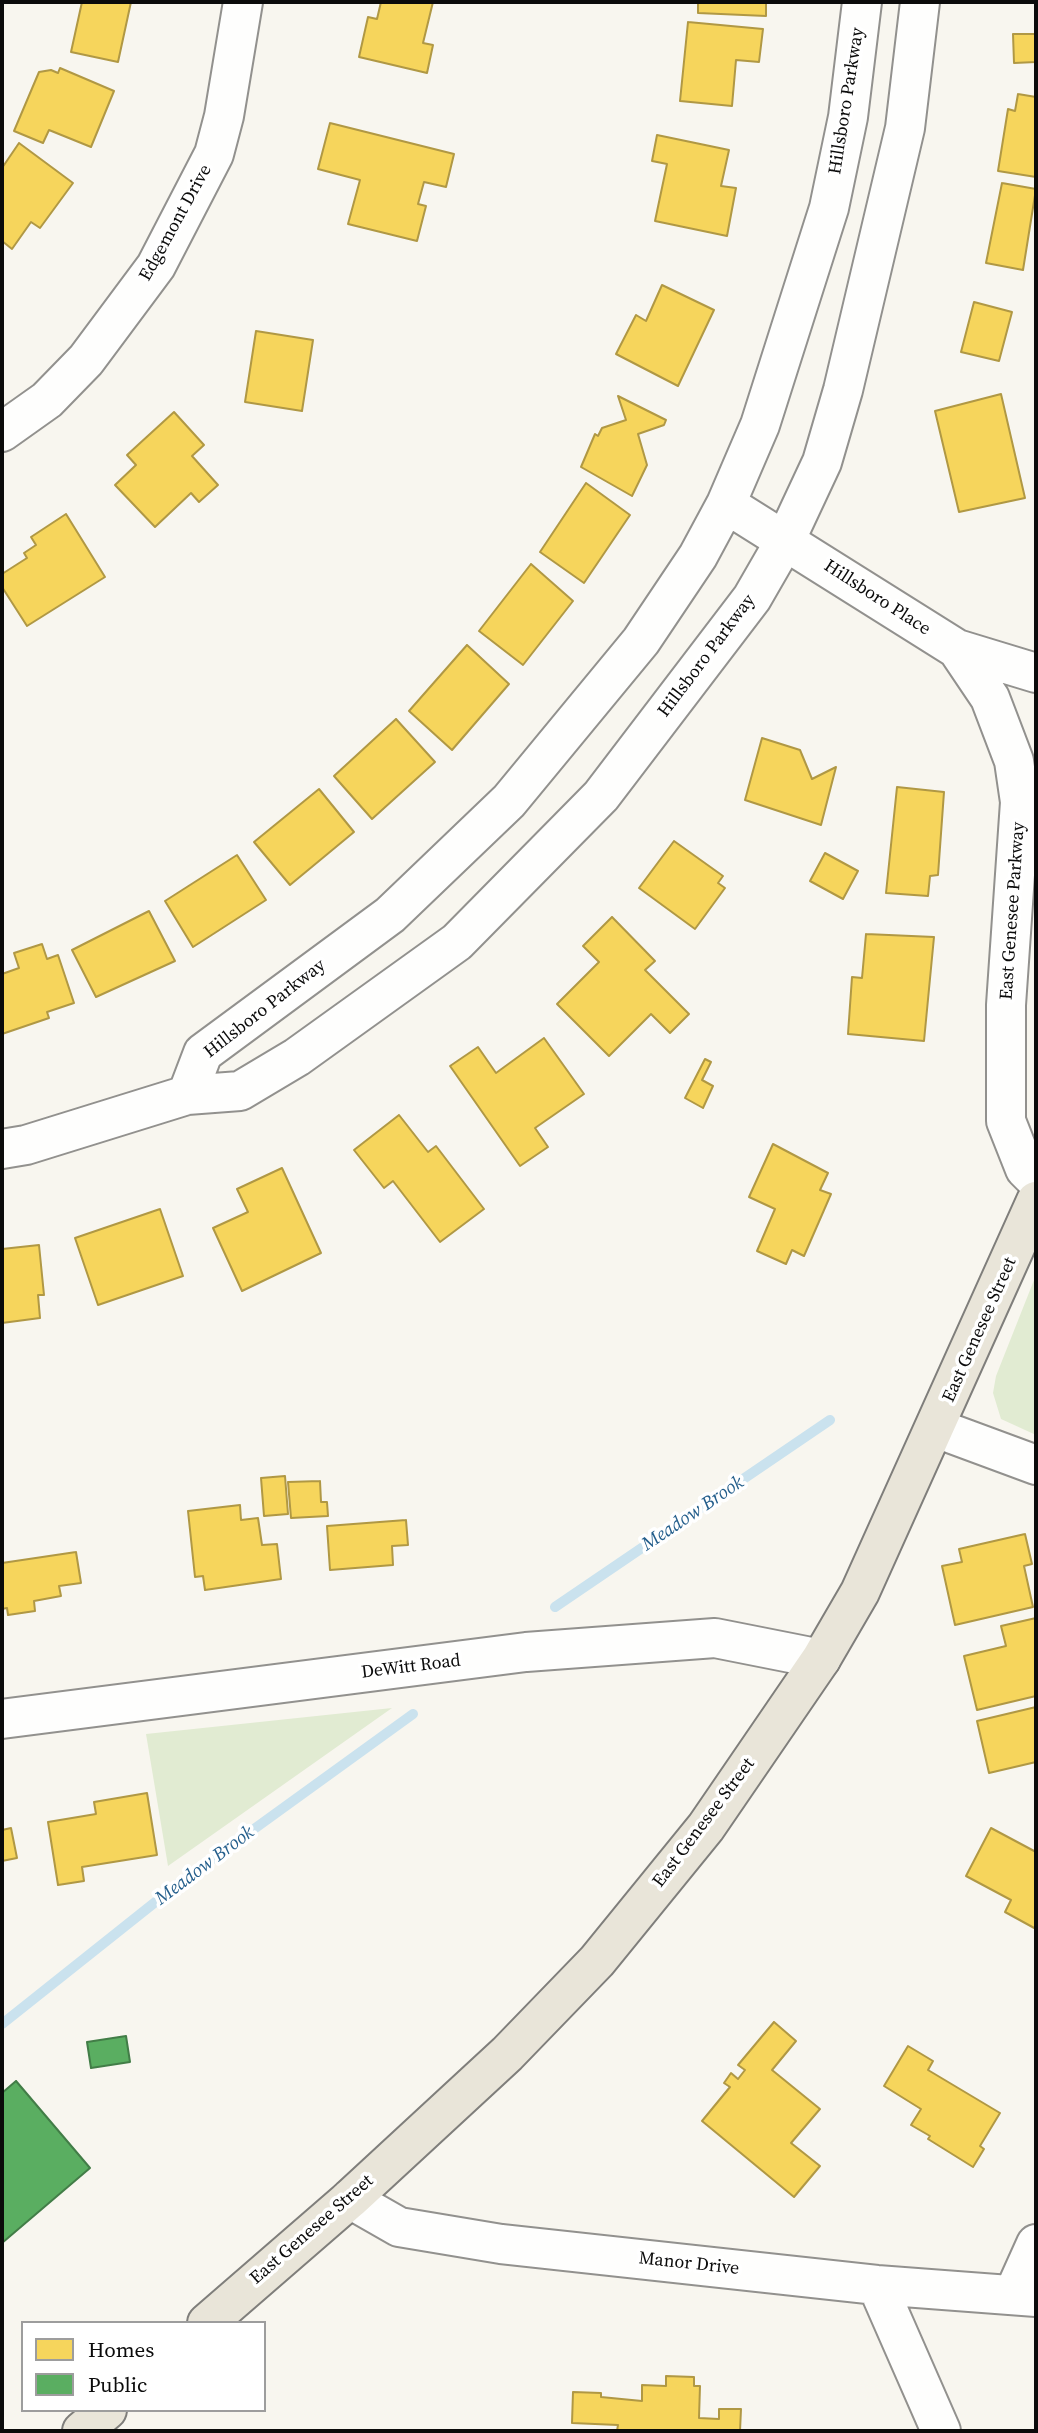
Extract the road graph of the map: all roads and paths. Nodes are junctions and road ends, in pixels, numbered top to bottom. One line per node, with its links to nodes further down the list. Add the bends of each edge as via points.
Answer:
1 (243, 2): 4 (street, Edgemont Drive, via 214,153 156,266 86,360 47,400)
2 (862, 2): 5 (street, Hillsboro Parkway, via 848,117 829,208 760,425)
3 (920, 2): 6 (street, Hillsboro Parkway, via 905,128 843,390 822,462)
4 (2, 432)
5 (726, 504): 6 (street, Hillsboro Place); 9 (street, Hillsboro Parkway, via 698,556 641,641 509,802 390,915 203,1053)
6 (786, 539): 7 (street, Hillsboro Place); 9 (street, Hillsboro Parkway, via 752,598 601,796 457,942 297,1057 240,1091)
7 (957, 649): 8 (street, Hillsboro Place); 11 (street, East Genesee Parkway, via 990,698 1016,775 1020,802 1006,1005 1006,1121 1025,1169)
8 (1036, 673)
9 (187, 1095): 10 (street, Hillsboro Parkway)
10 (2, 1149)
11 (1036, 1180)
12 (1036, 1202): 13 (main road, East Genesee Street)
13 (936, 1428): 14 (street); 15 (main road, East Genesee Street, via 860,1592)
14 (1036, 1465)
15 (821, 1659): 16 (street, DeWitt Road, via 715,1638 674,1641 526,1652); 17 (main road, East Genesee Street, via 706,1827 597,1961 507,2054)
16 (2, 1719)
17 (350, 2199): 19 (street, Manor Drive, via 400,2227 472,2239); 21 (main road, East Genesee Street)
18 (1036, 2244): 20 (street)
19 (877, 2285): 20 (street, Manor Drive); 24 (street)
20 (1025, 2296)
21 (209, 2321)
22 (105, 2412): 23 (main road)
23 (82, 2431)
24 (941, 2431)

